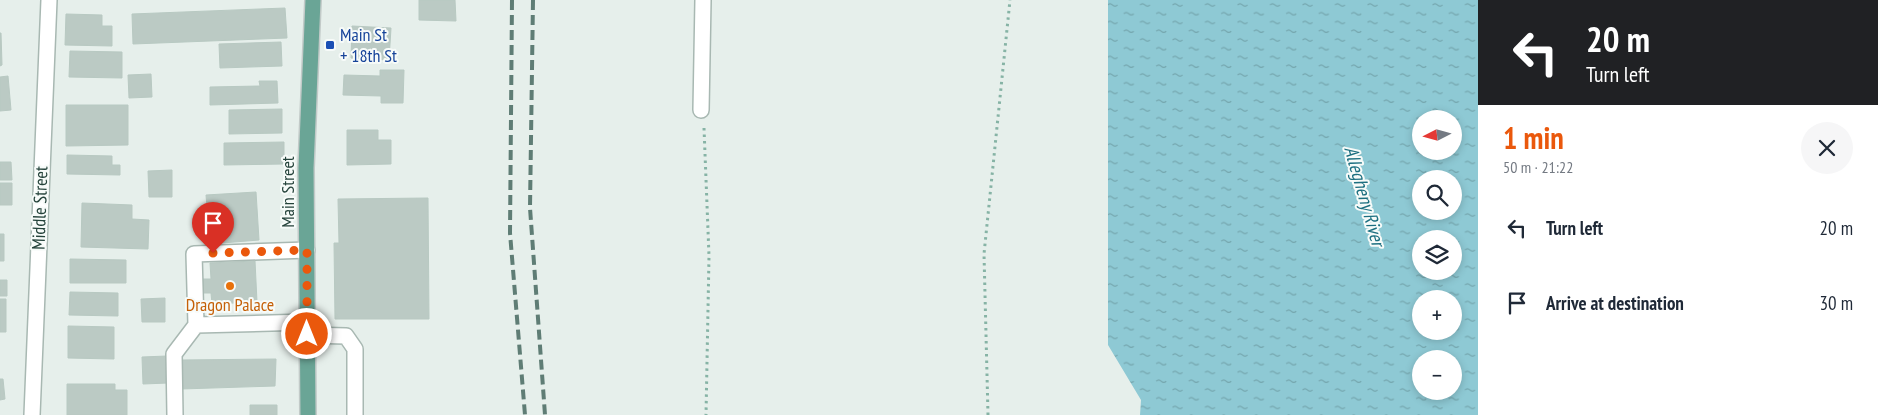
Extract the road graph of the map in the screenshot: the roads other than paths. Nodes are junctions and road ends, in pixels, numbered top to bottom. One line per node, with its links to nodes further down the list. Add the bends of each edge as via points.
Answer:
1 (48, 0): 8 (street, Middle Street)
2 (312, 0): 5 (main road, Main Street, via 306,168)
3 (703, 0): 4 (street)
4 (701, 110)
5 (307, 250): 6 (street, via 194,254); 7 (main road, Main Street)
6 (196, 325): 7 (street); 9 (street, via 174,354)
7 (307, 328): 10 (main road, Main Street); 11 (street, via 346,336 355,348)
8 (32, 415)
9 (175, 415)
10 (308, 415)
11 (354, 415)

